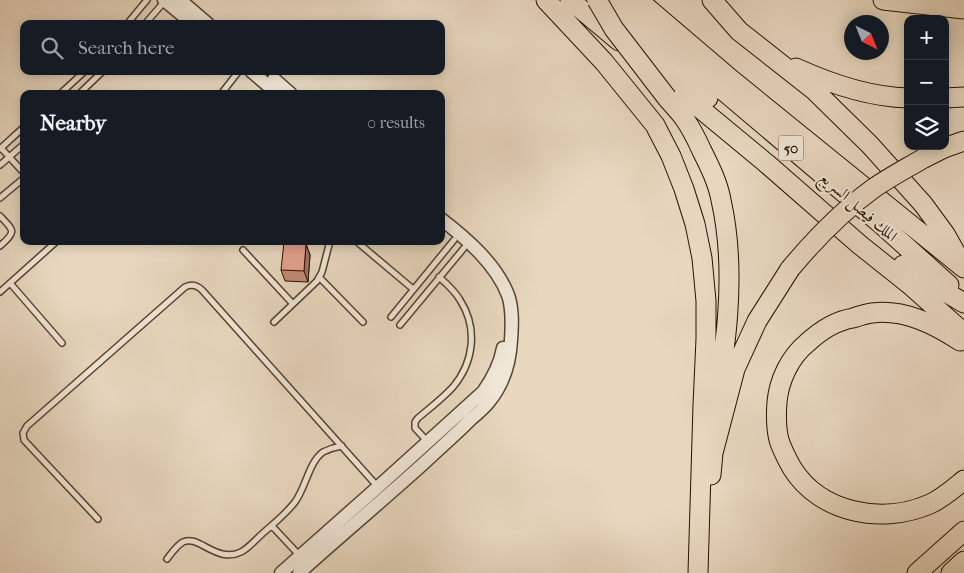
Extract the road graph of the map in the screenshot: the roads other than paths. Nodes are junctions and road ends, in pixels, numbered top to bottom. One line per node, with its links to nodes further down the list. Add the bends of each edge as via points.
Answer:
1 (147, 0): 12 (lane)
2 (165, 0): 13 (lane); 14 (street)
3 (180, 0): 15 (street)
4 (546, 0): 79 (highway, via 604,62 656,125 675,164 695,224 706,300)
5 (570, 0): 63 (highway)
6 (597, 0): 56 (highway, bridge, via 882,250); 68 (highway, bridge, via 614,29 695,136 713,173 721,199 727,228 729,290 723,359 709,440)
7 (616, 0): 55 (highway, الملك فيصل السريع / 50)
8 (638, 0): 48 (highway, الملك فيصل السريع / 50)
9 (883, 0): 11 (highway)
10 (717, 6): 16 (highway, via 744,36)
11 (964, 9)
12 (130, 20)
13 (148, 20)
14 (188, 20)
15 (203, 20)
16 (772, 58): 28 (highway, via 849,89); 48 (highway, via 814,90 897,174 935,219)
17 (80, 75): 22 (lane)
18 (99, 75): 23 (lane)
19 (236, 75): 24 (lane)
20 (256, 75): 25 (street)
21 (269, 75): 26 (street)
22 (64, 90)
23 (86, 90)
24 (224, 90)
25 (273, 90)
26 (286, 90)
27 (964, 97): 29 (highway)
28 (904, 98)
29 (949, 98)
30 (20, 131): 33 (lane)
31 (964, 141): 68 (highway, bridge, via 924,158 874,188 829,225 790,269 757,321 735,369)
32 (20, 147): 34 (lane)
33 (1, 148): 34 (lane)
34 (9, 156): 35 (lane); 36 (lane)
35 (1, 163)
36 (20, 168)
37 (20, 181): 38 (lane)
38 (0, 198)
39 (0, 216): 46 (lane, via 12,231)
40 (445, 222): 67 (street, via 490,266 508,296 511,346 507,368 488,403)
41 (445, 233): 42 (street)
42 (459, 244): 50 (lane); 52 (lane); 67 (street, via 482,267 499,295 504,339 501,360 493,377)
43 (53, 245): 51 (lane)
44 (329, 245): 49 (lane)
45 (361, 245): 52 (lane)
46 (0, 246)
47 (243, 250): 57 (lane)
48 (963, 267)
49 (319, 277): 57 (lane); 61 (lane)
50 (439, 277): 58 (lane); 67 (lane, via 466,309 472,345 459,379 415,422 415,428)
51 (10, 283): 53 (lane); 64 (lane)
52 (413, 289): 54 (lane)
53 (0, 292)
54 (406, 298): 58 (lane); 59 (lane)
55 (964, 298)
56 (964, 303)
57 (293, 304): 60 (lane)
58 (416, 305): 62 (lane)
59 (391, 317)
60 (274, 322)
61 (363, 322)
62 (400, 325)
63 (964, 333)
64 (62, 343)
65 (964, 343): 69 (highway, via 929,323 896,313 870,314 835,324 801,348 786,370 778,397 777,429 783,451 806,485 832,504 855,512 892,514 912,510 937,500)
66 (342, 446): 70 (lane); 71 (lane, via 202,290 189,286 27,426 23,433 24,440); 72 (lane, via 329,449 318,457 295,502)
67 (432, 447): 70 (street)
68 (714, 453): 79 (highway)
69 (964, 480)
70 (382, 491): 74 (street); 78 (street)
71 (98, 519)
72 (272, 526): 74 (lane); 75 (lane, via 235,554 217,553 187,541)
73 (964, 531): 80 (highway)
74 (300, 556): 77 (street)
75 (166, 559)
76 (964, 562): 81 (highway)
77 (281, 573)
78 (299, 573)
79 (699, 573)
80 (917, 573)
81 (951, 573)

